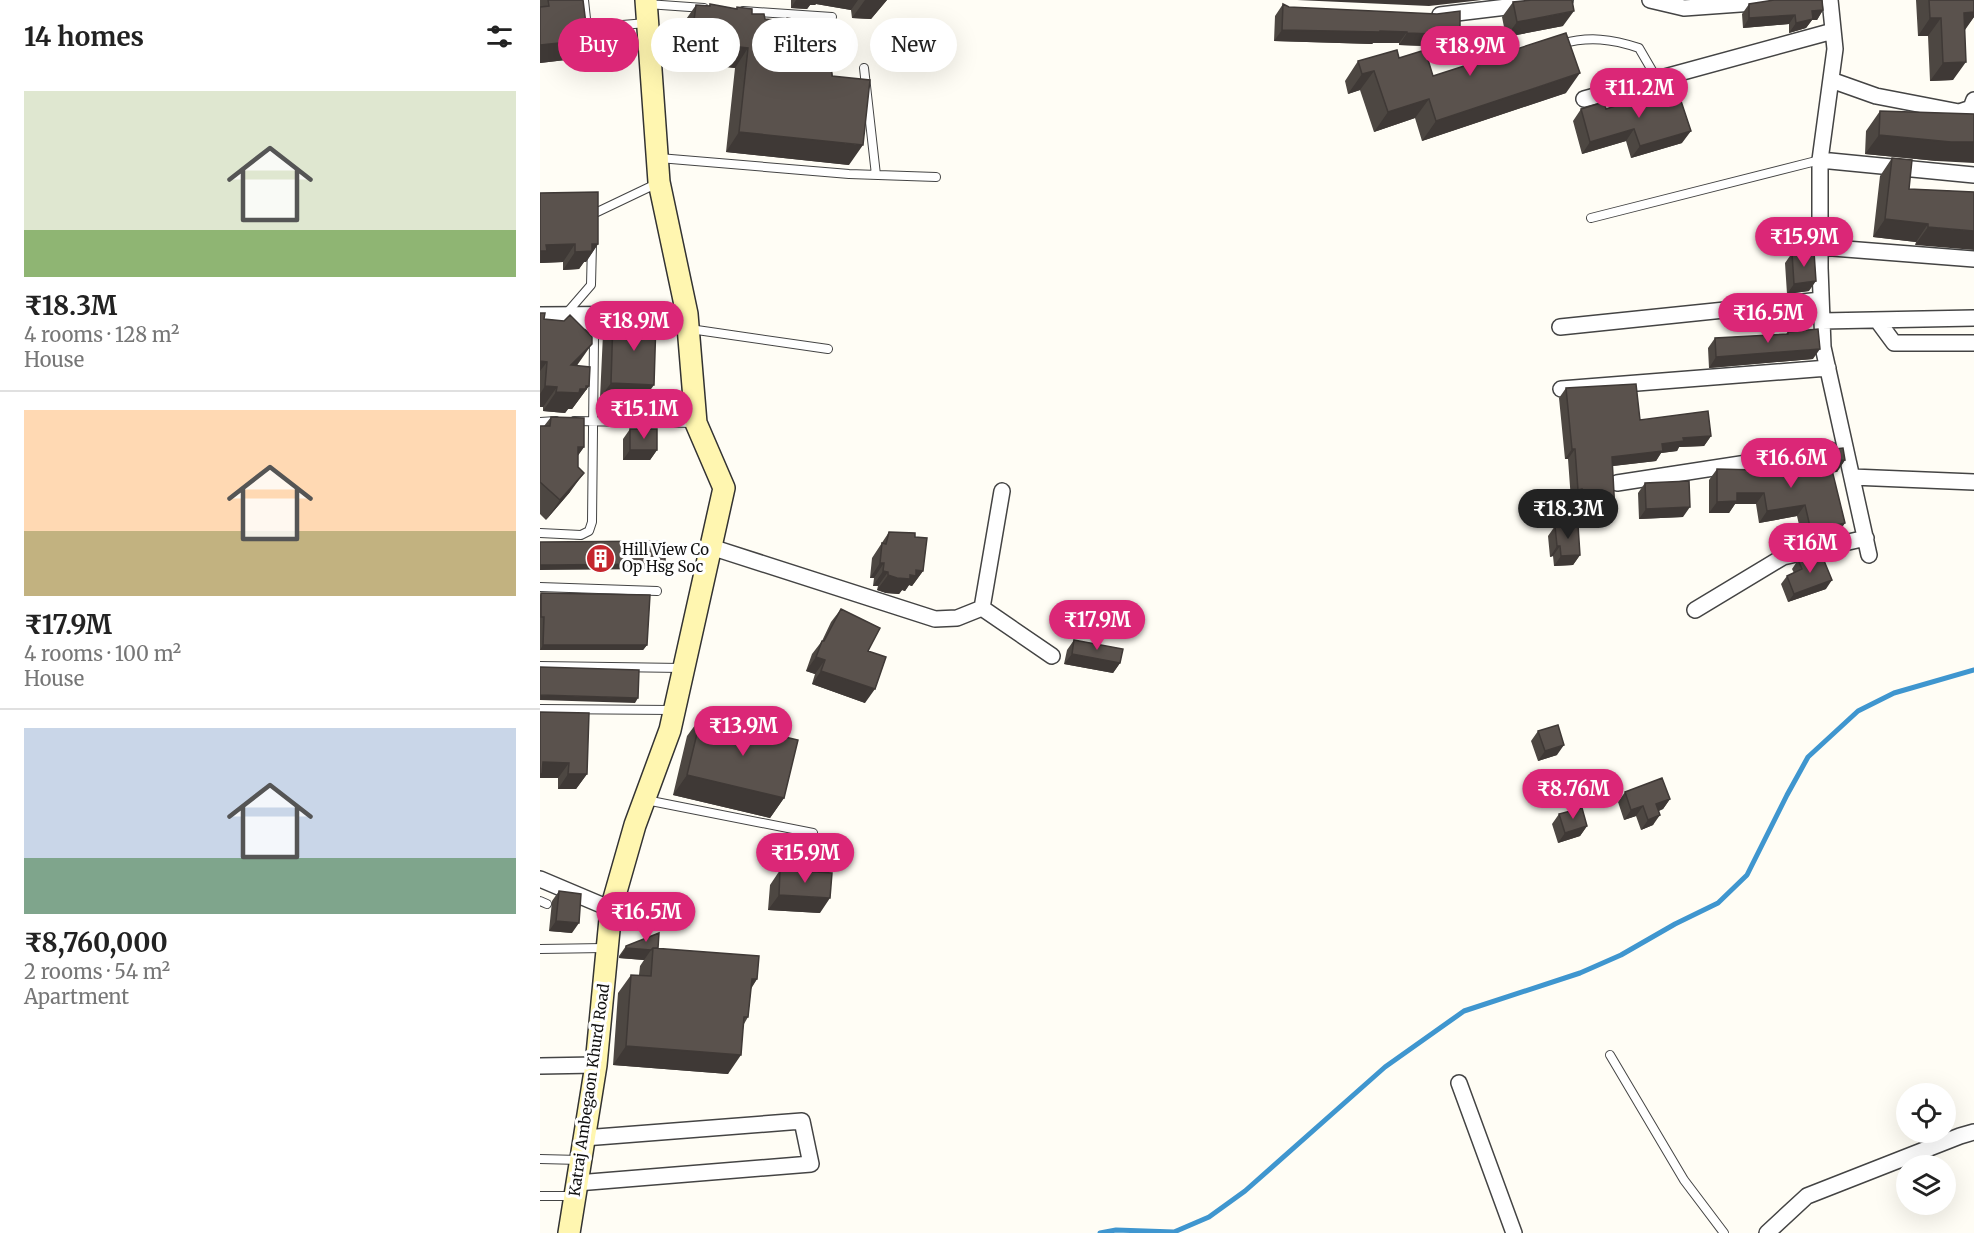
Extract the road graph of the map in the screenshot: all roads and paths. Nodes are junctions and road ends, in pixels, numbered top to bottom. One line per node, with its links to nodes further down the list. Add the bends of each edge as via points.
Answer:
1 (584, 0): 6 (lane, via 586,28)
2 (1565, 0): 9 (street)
3 (1650, 0): 4 (street, via 1684,8)
4 (1765, 0)
5 (1830, 0): 11 (street)
6 (646, 9): 7 (lane); 18 (street, Katraj Ambegaon Khurd Road)
7 (716, 9)
8 (739, 11): 10 (lane)
9 (1429, 16)
10 (832, 17)
11 (1833, 32): 14 (street); 15 (street)
12 (1547, 48): 14 (lane, via 1580,39 1618,41 1639,48)
13 (864, 68): 20 (lane)
14 (1657, 79): 16 (street)
15 (1831, 80): 17 (street, via 1876,96 1959,112 1971,108); 19 (street)
16 (1584, 99)
17 (1974, 100)
18 (657, 158): 20 (lane); 23 (street, Katraj Ambegaon Khurd Road)
19 (1820, 160): 21 (street); 24 (lane); 27 (street)
20 (876, 175): 22 (lane)
21 (1974, 175)
22 (936, 177)
23 (659, 182): 25 (lane, via 593,214); 33 (street, Katraj Ambegaon Khurd Road)
24 (1591, 218)
25 (592, 226)
26 (592, 238): 31 (lane, via 591,285)
27 (1820, 246): 28 (street); 29 (street)
28 (1974, 259)
29 (1821, 300): 34 (street); 36 (street)
30 (1974, 318): 32 (street)
31 (555, 319): 33 (street); 35 (lane); 41 (lane, via 588,325 593,330)
32 (1877, 320): 34 (street); 37 (street, via 1894,343)
33 (688, 321): 38 (lane); 43 (street, Katraj Ambegaon Khurd Road)
34 (1822, 321): 39 (street)
35 (540, 323)
36 (1560, 327)
37 (1974, 343)
38 (828, 349)
39 (1828, 368): 40 (street); 44 (street)
40 (1561, 389)
41 (594, 420): 42 (lane); 43 (lane); 49 (lane, via 589,531 581,535)
42 (540, 422)
43 (696, 423): 51 (street, Katraj Ambegaon Khurd Road, via 724,488)
44 (1846, 447): 45 (street); 47 (street)
45 (1852, 477): 46 (street); 50 (street)
46 (1974, 482)
47 (1617, 483)
48 (1002, 490): 55 (street)
49 (540, 533)
50 (1866, 538): 52 (street); 56 (street, via 1783,557)
51 (711, 547): 55 (street, via 934,619 957,618); 59 (street, Katraj Ambegaon Khurd Road)
52 (1869, 555)
53 (540, 587): 54 (lane)
54 (657, 591)
55 (982, 608): 57 (street)
56 (1695, 610)
57 (1052, 656)
58 (540, 666): 59 (lane)
59 (683, 668): 61 (street, Katraj Ambegaon Khurd Road)
60 (540, 709): 61 (lane)
61 (674, 710): 62 (street, Katraj Ambegaon Khurd Road)
62 (645, 800): 63 (lane); 65 (street, Katraj Ambegaon Khurd Road)
63 (813, 833)
64 (540, 879): 65 (street)
65 (612, 909): 66 (street, Katraj Ambegaon Khurd Road)
66 (608, 948): 67 (lane); 69 (street, Katraj Ambegaon Khurd Road)
67 (540, 949)
68 (1610, 1055): 80 (lane, via 1684,1180)
69 (596, 1065): 70 (street); 73 (street, Katraj Ambegaon Khurd Road)
70 (540, 1066)
71 (1459, 1083): 79 (street)
72 (1974, 1132): 81 (street, via 1807,1196)
73 (584, 1138): 75 (street, Katraj Ambegaon Khurd Road); 76 (street, via 802,1121 811,1164)
74 (540, 1159): 75 (lane)
75 (581, 1160): 76 (street, Katraj Ambegaon Khurd Road)
76 (576, 1190): 77 (lane); 78 (street, Katraj Ambegaon Khurd Road)
77 (540, 1196)
78 (569, 1233)
79 (1514, 1233)
80 (1724, 1233)
81 (1767, 1233)

